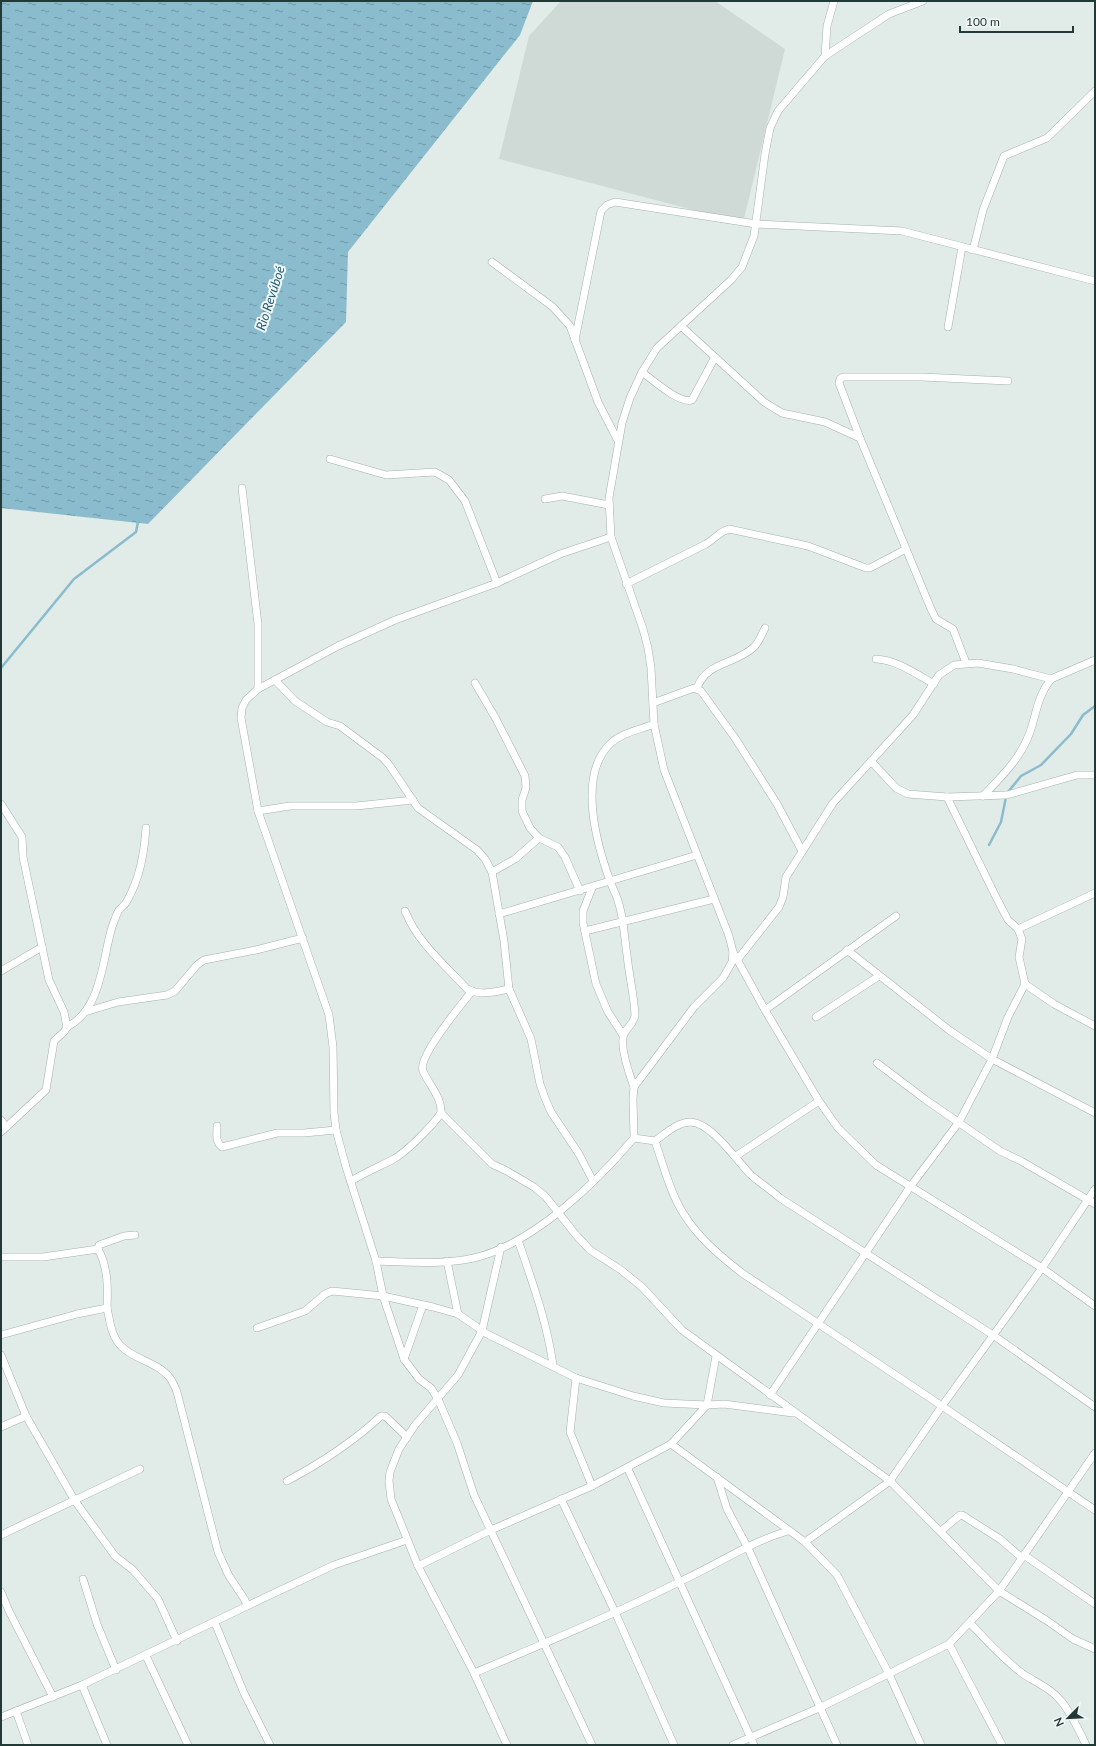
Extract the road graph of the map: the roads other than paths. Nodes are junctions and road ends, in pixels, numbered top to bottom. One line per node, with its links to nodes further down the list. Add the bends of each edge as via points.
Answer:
1 (834, 1): 3 (street, via 827,26)
2 (923, 1): 3 (street, via 889,14)
3 (825, 56): 5 (street, via 778,111 770,128)
4 (1095, 91): 7 (street, via 1047,138 1004,156 983,210)
5 (756, 224): 6 (street, via 902,231); 10 (street, via 742,267); 12 (street, via 615,202 607,205 601,211)
6 (962, 247): 7 (street); 11 (street)
7 (973, 250): 9 (street)
8 (492, 262): 12 (street, via 553,307 570,326)
9 (1095, 281)
10 (681, 326): 13 (street); 14 (street, via 657,348)
11 (948, 327)
12 (575, 340): 17 (street, via 598,402)
13 (715, 357): 14 (street, via 692,400 688,401 671,394); 16 (street, via 764,402 782,413 825,422)
14 (642, 372): 17 (street, via 630,398)
15 (1008, 382): 16 (street, via 922,377 843,377 839,383)
16 (860, 438): 23 (street)
17 (618, 441): 21 (street)
18 (330, 459): 24 (street, via 386,474 435,472 449,480 465,501)
19 (242, 488): 35 (street, via 258,624)
20 (545, 500): 21 (street, via 562,496)
21 (609, 505): 22 (street)
22 (611, 537): 24 (street, via 560,554); 25 (street)
23 (906, 549): 25 (street, via 866,568 808,546 729,529 723,530 706,544); 29 (street, via 936,619 952,629)
24 (497, 583): 31 (street, via 395,620 338,646)
25 (626, 584): 36 (street, via 648,648)
26 (765, 628): 34 (street, via 755,646 745,654 703,675)
27 (876, 659): 33 (street, via 896,663)
28 (1095, 660): 30 (street)
29 (966, 663): 30 (street, via 1013,668); 33 (street, via 954,665 939,675)
30 (1051, 679): 40 (street, via 1042,691 1022,750 1014,763)
31 (275, 680): 35 (street); 42 (street, via 295,701 327,722 340,726 382,758)
32 (475, 683): 46 (street, via 525,776 526,788 522,811 530,828)
33 (934, 684): 38 (street, via 913,716)
34 (697, 688): 36 (street); 47 (street, via 730,732 777,804)
35 (258, 689): 44 (street, via 246,700 241,718)
36 (653, 703): 37 (street)
37 (654, 724): 48 (street, via 664,770); 50 (street, via 620,737 609,745 595,773 591,805)
38 (871, 761): 41 (street, via 896,788 908,794); 47 (street, via 833,803)
39 (1095, 775): 40 (street, via 1077,775 1007,795)
40 (983, 796): 41 (street)
41 (946, 797): 59 (street, via 1008,920)
42 (413, 800): 44 (street, via 356,806 290,806); 49 (street, via 423,813 477,850)
43 (1, 804): 62 (street, via 22,837 23,857)
44 (258, 810): 61 (street)
45 (146, 828): 72 (street, via 143,862 127,902 118,912 112,927 96,991)
46 (539, 838): 49 (street, via 516,859); 52 (street, via 558,847)
47 (802, 851): 65 (street, via 786,877 779,907)
48 (697, 855): 50 (street); 54 (street)
49 (492, 872): 56 (street)
50 (610, 882): 51 (street); 58 (street)
51 (592, 888): 52 (street); 60 (street, via 583,911)
52 (580, 891): 56 (street)
53 (1095, 893): 59 (street)
54 (714, 899): 58 (street); 64 (street)
55 (405, 911): 70 (street, via 424,944)
56 (499, 914): 69 (street)
57 (896, 916): 63 (street)
58 (623, 922): 60 (street); 76 (street, via 635,1015 634,1021)
59 (1018, 929): 68 (street, via 1022,939 1019,957)
60 (584, 932): 76 (street, via 596,984 608,1012)
61 (303, 938): 72 (street, via 204,960 176,991 167,995 118,1002); 87 (street, via 328,1015 333,1047)
62 (42, 947): 66 (street); 75 (street, via 49,980 64,1012)
63 (848, 950): 67 (street); 71 (street)
64 (733, 952): 65 (street); 79 (street, via 732,962 723,978 694,1007)
65 (738, 959): 71 (street)
66 (1, 971)
67 (879, 976): 73 (street); 77 (street, via 948,1030)
68 (1025, 984): 74 (street, via 1054,1004); 77 (street, via 1008,1016)
69 (509, 989): 70 (street, via 487,993); 92 (street, via 531,1039 544,1098)
70 (472, 991): 81 (street, via 441,1031 422,1062 422,1070 442,1105)
71 (765, 1010): 80 (street)
72 (86, 1012): 75 (street)
73 (816, 1017)
74 (1095, 1026)
75 (67, 1027): 86 (street, via 54,1041 46,1090)
76 (623, 1035): 79 (street, via 626,1060)
77 (992, 1059): 82 (street); 84 (street)
78 (877, 1063): 84 (street)
79 (634, 1087): 88 (street)
80 (818, 1101): 90 (street); 93 (street, via 857,1148 876,1165)
81 (441, 1113): 91 (street, via 394,1159 368,1170); 97 (street, via 492,1164 534,1187 546,1197)
82 (1095, 1114)
83 (1, 1120): 86 (street)
84 (959, 1122): 93 (street); 95 (street, via 1000,1151)
85 (217, 1126): 87 (street, via 217,1139 222,1147 277,1133)
86 (4, 1129)
87 (336, 1130): 91 (street)
88 (634, 1138): 89 (street); 92 (street, via 607,1170)
89 (655, 1140): 90 (street, via 678,1125 690,1122 700,1124); 112 (street, via 678,1203 701,1237 720,1256)
90 (736, 1156): 102 (street, via 752,1175 780,1198)
91 (351, 1181): 104 (street)
92 (593, 1181): 97 (street)
93 (910, 1187): 102 (street); 106 (street)
94 (1095, 1189): 95 (street)
95 (1088, 1200): 96 (street); 106 (street)
96 (1095, 1204)
97 (558, 1213): 99 (street); 118 (street, via 590,1250 627,1274 682,1330)
98 (135, 1235): 101 (street, via 99,1245)
99 (518, 1240): 100 (street); 120 (street, via 533,1281)
100 (501, 1247): 105 (street, via 491,1253 472,1258); 114 (street)
101 (98, 1249): 103 (street, via 43,1257); 110 (street, via 108,1281)
102 (865, 1254): 112 (street); 116 (street)
103 (1, 1257)
104 (376, 1261): 105 (street); 107 (street)
105 (447, 1261): 111 (street)
106 (1042, 1268): 109 (street); 116 (street)
107 (383, 1296): 108 (street); 113 (street, via 332,1291 305,1311); 119 (street)
108 (423, 1305): 111 (street); 119 (street)
109 (1095, 1306)
110 (107, 1308): 115 (street); 157 (street, via 112,1331 120,1346 162,1370 177,1392 218,1552)
111 (458, 1314): 114 (street)
112 (818, 1323): 122 (street); 125 (street)
113 (257, 1328)
114 (482, 1331): 120 (street); 123 (street, via 458,1374)
115 (1, 1335)
116 (993, 1335): 125 (street); 126 (street)
117 (1, 1355): 128 (street)
118 (716, 1356): 122 (street); 124 (street)
119 (404, 1359): 123 (street)
120 (553, 1365): 121 (street)
121 (576, 1378): 124 (street, via 664,1403); 138 (street, via 570,1432)
122 (770, 1395): 127 (street)
123 (438, 1399): 130 (street); 143 (street, via 457,1443 474,1495)
124 (707, 1405): 127 (street, via 739,1405); 131 (street)
125 (942, 1406): 137 (street); 139 (street)
126 (1095, 1407)
127 (795, 1413): 137 (street)
128 (26, 1416): 129 (street); 141 (street)
129 (1, 1427)
130 (407, 1436): 136 (street, via 385,1416 381,1416 316,1466); 147 (street, via 399,1449 389,1481 392,1499)
131 (671, 1444): 134 (street); 135 (street)
132 (1095, 1454): 139 (street)
133 (140, 1469): 141 (street)
134 (628, 1469): 138 (street); 153 (street)
135 (716, 1476): 144 (street); 149 (street, via 727,1509)
136 (287, 1481)
137 (890, 1481): 145 (street); 148 (street)
138 (592, 1486): 140 (street)
139 (1069, 1492): 142 (street); 150 (street)
140 (560, 1499): 143 (street); 158 (street)
141 (75, 1502): 146 (street); 161 (street, via 115,1556 133,1570 158,1600)
142 (1095, 1510)
143 (491, 1530): 151 (street); 162 (street)
144 (788, 1530): 148 (street); 149 (street, via 766,1537)
145 (941, 1531): 150 (street, via 962,1515); 154 (street)
146 (1, 1535)
147 (407, 1540): 151 (street); 157 (street, via 334,1565)
148 (805, 1542): 168 (street, via 837,1575)
149 (748, 1548): 153 (street); 171 (street)
150 (1023, 1556): 154 (street); 156 (street)
151 (418, 1566): 167 (street)
152 (83, 1579): 166 (street, via 97,1624)
153 (680, 1582): 158 (street); 174 (street)
154 (999, 1591): 160 (street); 164 (street, via 1073,1639)
155 (1, 1592): 170 (street)
156 (1095, 1604)
157 (247, 1606): 159 (street)
158 (615, 1612): 162 (street); 181 (street)
159 (215, 1623): 161 (street); 178 (street, via 244,1693)
160 (970, 1623): 163 (street); 187 (street, via 1003,1658 1023,1674 1048,1688 1062,1701)
161 (177, 1641): 165 (street)
162 (545, 1643): 167 (street); 180 (street)
163 (948, 1644): 168 (street); 186 (street)
164 (1095, 1649)
165 (146, 1656): 166 (street); 177 (street)
166 (116, 1670): 169 (street)
167 (474, 1674): 179 (street)
168 (889, 1674): 171 (street); 185 (street)
169 (82, 1686): 170 (street); 176 (street)
170 (53, 1697): 172 (street)
171 (818, 1708): 174 (street); 184 (street)
172 (16, 1711): 173 (street); 175 (street)
173 (1, 1716)
174 (750, 1737): 182 (street); 183 (street)
175 (28, 1745)
176 (107, 1745)
177 (188, 1745)
178 (270, 1745)
179 (507, 1745)
180 (592, 1745)
181 (674, 1745)
182 (733, 1745)
183 (754, 1745)
184 (837, 1745)
185 (922, 1745)
186 (1002, 1745)
187 (1086, 1745)

